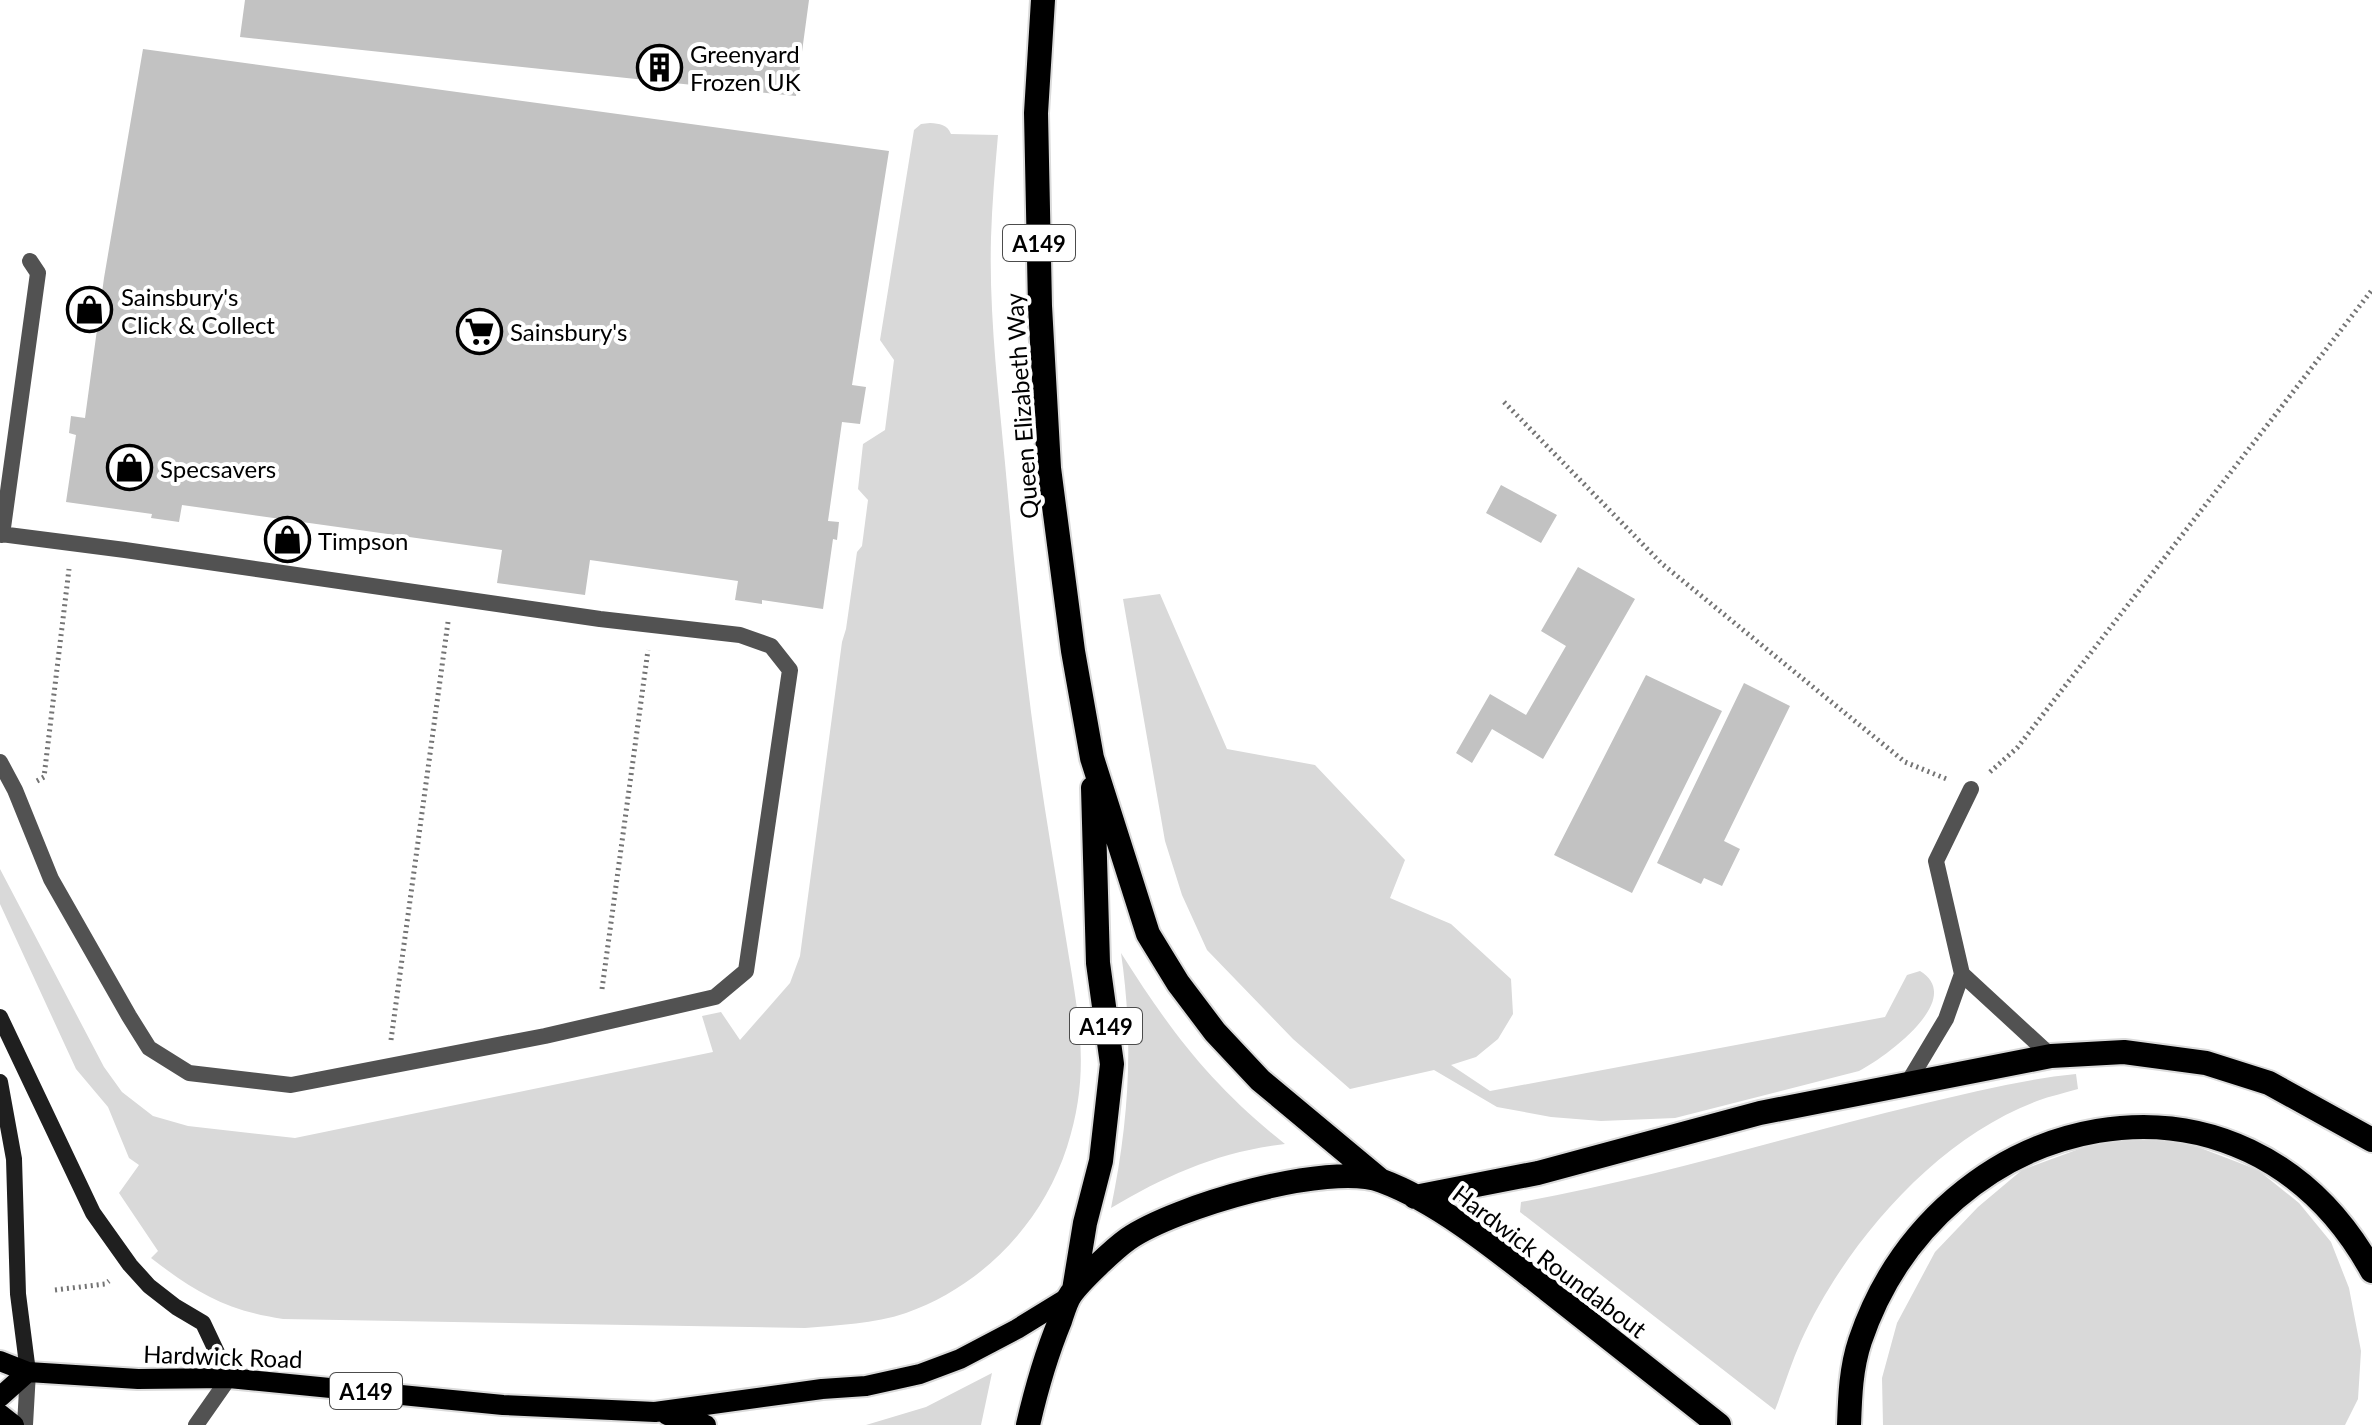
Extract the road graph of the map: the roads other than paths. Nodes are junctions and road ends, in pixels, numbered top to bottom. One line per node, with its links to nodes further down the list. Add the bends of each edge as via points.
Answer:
1 (1043, 0): 4 (highway, Queen Elizabeth Way / A149, via 1036,113 1049,468)
2 (30, 261): 3 (lane, via 38,273)
3 (1, 535): 5 (lane, via 740,635 771,646 790,670 746,971 715,997 291,1085 189,1073 149,1048 51,879)
4 (1092, 758): 13 (highway, Queen Elizabeth Way / A149, via 1148,934 1178,983 1260,1080); 18 (highway, Queen Elizabeth Way / A149, via 1098,963 1112,1064 1101,1161)
5 (0, 762)
6 (1971, 789): 7 (lane, via 1936,861)
7 (1962, 974): 9 (lane); 11 (lane, via 1946,1019)
8 (0, 1017): 21 (street, via 93,1213 149,1286 203,1323)
9 (2051, 1056): 11 (highway); 12 (highway, via 2124,1052 2206,1063 2269,1083)
10 (0, 1082): 14 (street, via 14,1159)
11 (1907, 1084): 15 (highway, via 1760,1113 1538,1173)
12 (2372, 1140)
13 (1380, 1180): 15 (highway, Hardwick Roundabout); 18 (highway, Hardwick Roundabout, via 1319,1178 1187,1209 1128,1239)
14 (14, 1191): 16 (street); 20 (street)
15 (1415, 1197): 30 (highway, Hardwick Roundabout, via 1507,1258)
16 (0, 1214)
17 (2372, 1271): 31 (highway, via 2333,1213 2273,1164 2234,1143 2185,1129 2134,1127 2039,1146 1997,1166 1951,1201 1911,1243 1878,1295 1859,1342 1850,1381)
18 (1071, 1293): 23 (main road, Hardwick Road / A149, via 1017,1329 920,1374 866,1386); 29 (highway, Hardwick Roundabout)
19 (0, 1361): 20 (main road, Hardwick Road / A149)
20 (28, 1372): 21 (main road, Hardwick Road / A149); 22 (main road); 26 (lane)
21 (229, 1378): 23 (main road, Hardwick Road / A149, via 503,1405); 27 (lane)
22 (0, 1397)
23 (655, 1412): 28 (main road, Hardwick Road / A149)
24 (0, 1414): 25 (main road)
25 (14, 1425)
26 (25, 1425)
27 (196, 1425)
28 (706, 1425)
29 (1028, 1425)
30 (1719, 1425)
31 (1849, 1425)

